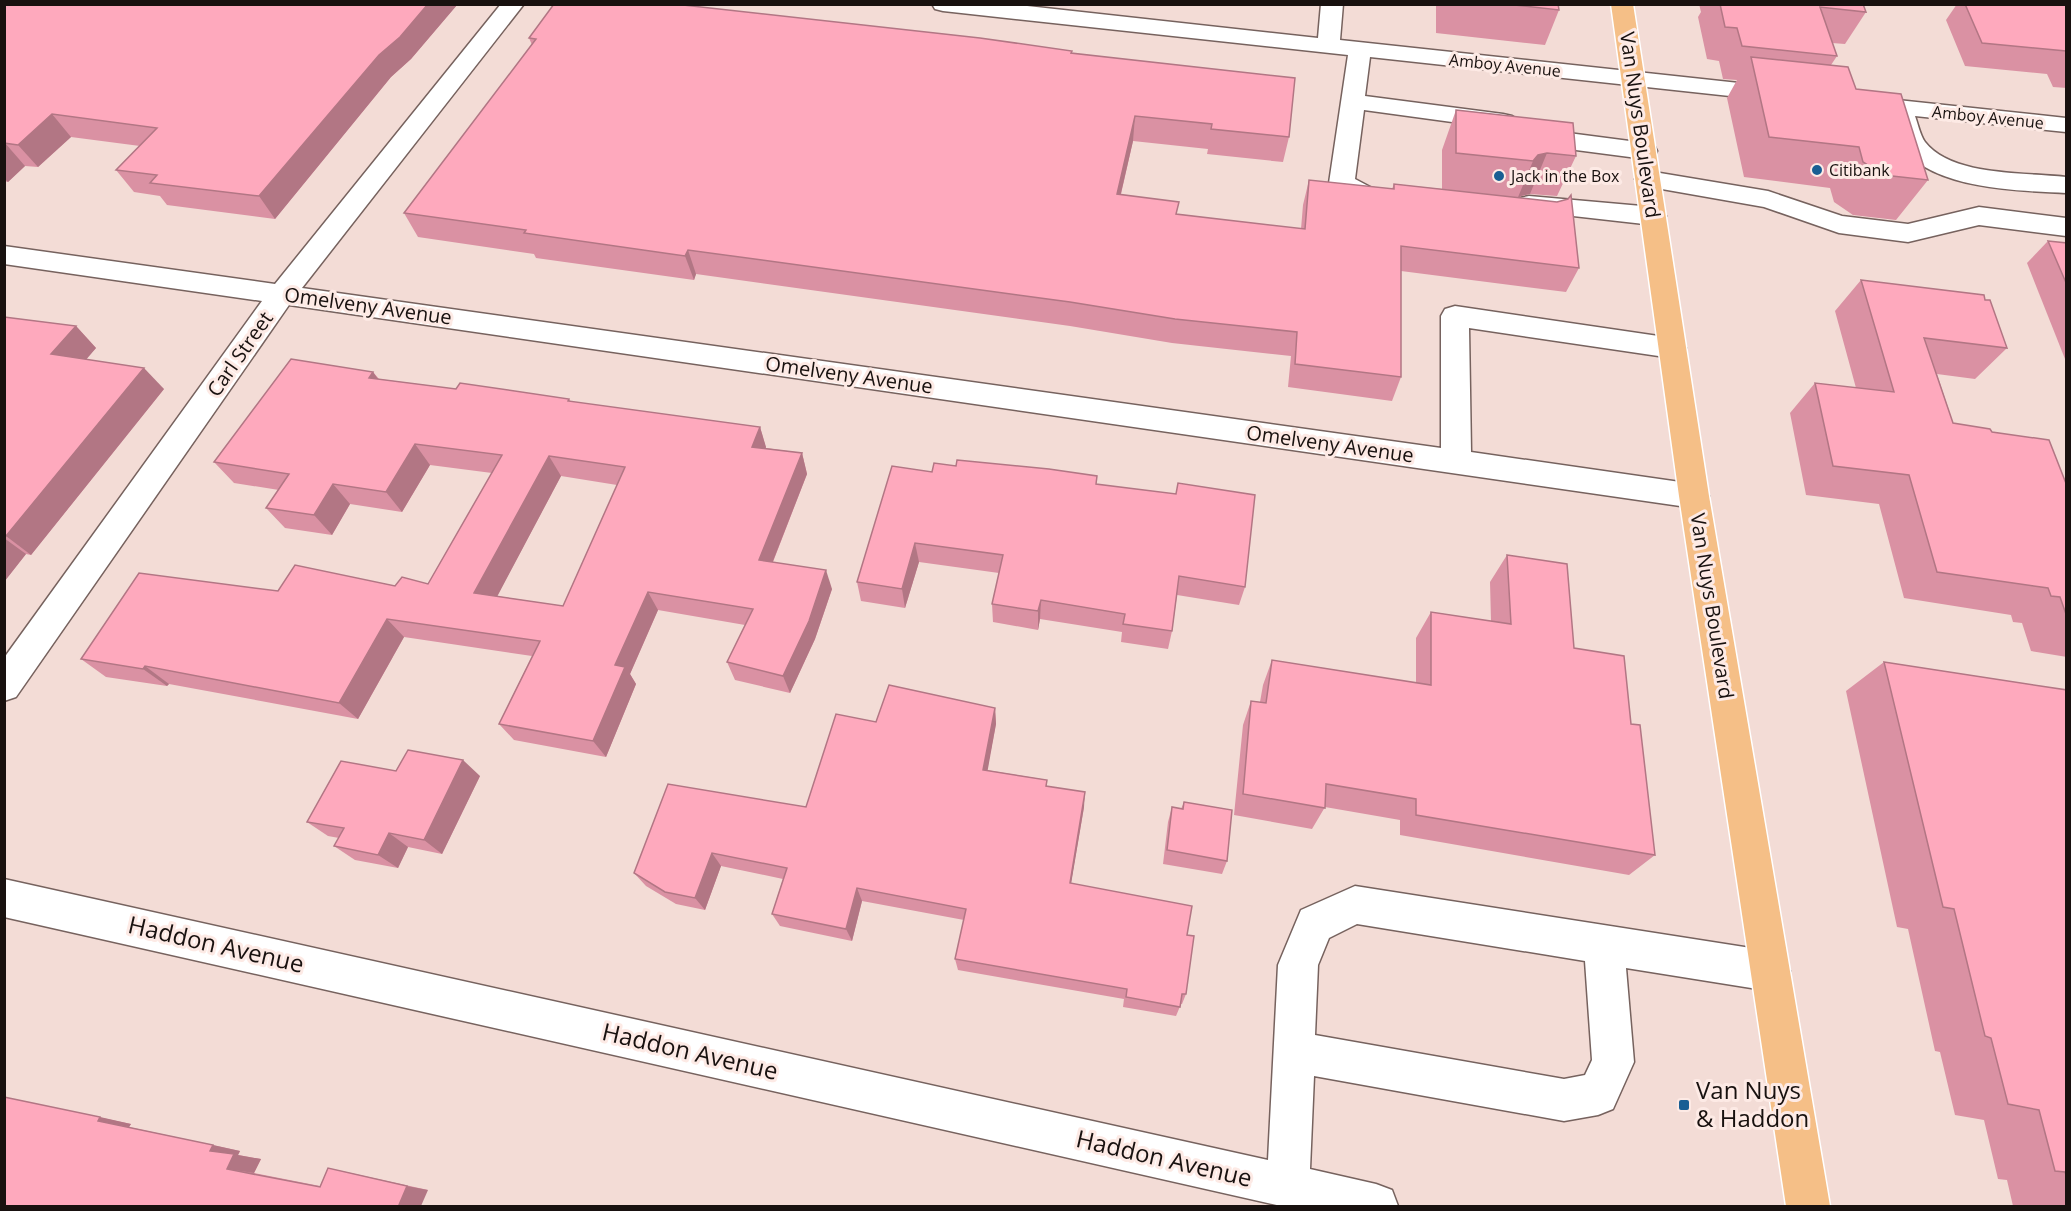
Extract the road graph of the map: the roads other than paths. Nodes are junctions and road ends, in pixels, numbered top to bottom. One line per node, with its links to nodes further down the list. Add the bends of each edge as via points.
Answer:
1 (513, 4): 21 (street, Carl Street)
2 (943, 4): 5 (street, Amboy Avenue)
3 (1332, 4): 5 (street)
4 (1622, 4): 7 (main road, Van Nuys Boulevard)
5 (1328, 46): 6 (street, Amboy Avenue)
6 (1360, 50): 7 (street, Amboy Avenue); 10 (street)
7 (1635, 79): 8 (street, Amboy Avenue); 13 (main road, Van Nuys Boulevard)
8 (1796, 96)
9 (1842, 101): 11 (street, Amboy Avenue)
10 (1353, 102): 13 (street, via 1503,121 1523,135); 16 (street, via 1342,183 1367,196)
11 (1900, 108): 12 (street, Amboy Avenue); 15 (street, via 1915,146 1930,161 1953,171)
12 (2067, 125)
13 (1645, 151): 14 (main road, Van Nuys Boulevard)
14 (1648, 178): 18 (main road, Van Nuys Boulevard); 19 (street, via 1768,199 1839,224 1908,233 1979,216)
15 (2067, 185)
16 (1410, 195)
17 (1502, 211): 18 (street, via 1546,216 1540,205)
18 (1653, 216): 22 (main road, Van Nuys Boulevard)
19 (2067, 227)
20 (4, 255): 21 (street, Omelveny Avenue)
21 (283, 294): 23 (street, Omelveny Avenue); 25 (street, Carl Street)
22 (1672, 348): 23 (street, via 1455,316); 24 (main road, Van Nuys Boulevard)
23 (1456, 462): 24 (street, Omelveny Avenue)
24 (1694, 496): 28 (main road, Van Nuys Boulevard)
25 (4, 686)
26 (4, 898): 30 (street, Haddon Avenue)
27 (1604, 945): 28 (street); 29 (street, via 1355,905 1314,924 1298,965); 29 (street, via 1613,1062 1598,1094 1564,1100)
28 (1770, 971): 32 (main road, Van Nuys Boulevard)
29 (1293, 1052): 30 (street)
30 (1288, 1187): 31 (street, Haddon Avenue)
31 (1376, 1206)
32 (1808, 1206)

